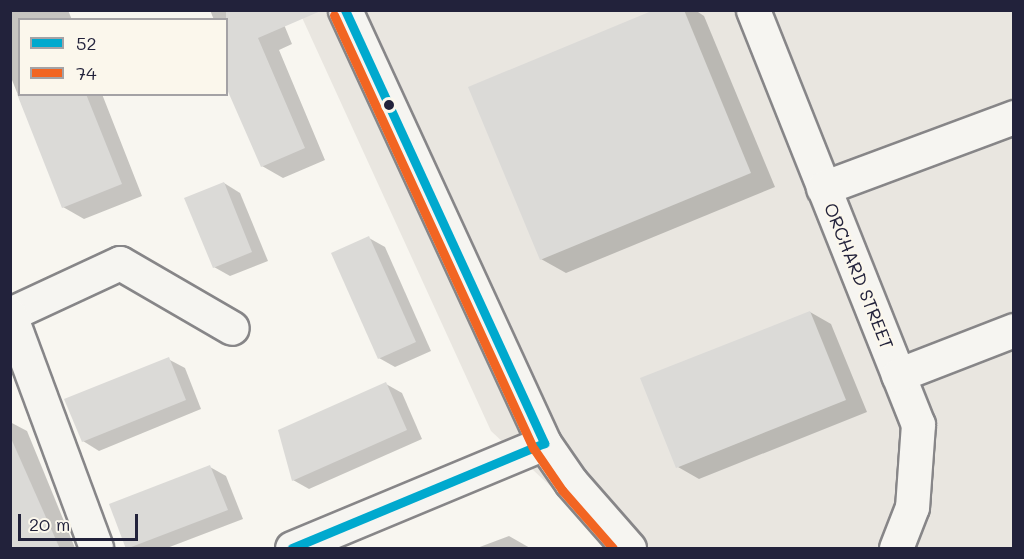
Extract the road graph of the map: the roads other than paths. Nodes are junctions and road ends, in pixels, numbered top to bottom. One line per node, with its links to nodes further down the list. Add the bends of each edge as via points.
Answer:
1 (345, 10): 9 (street)
2 (753, 10): 4 (street, ORCHARD STREET)
3 (1014, 117): 4 (street)
4 (824, 188): 8 (street, ORCHARD STREET)
5 (10, 314): 6 (street, via 120,263); 11 (street)
6 (232, 328)
7 (1014, 330): 8 (street)
8 (898, 375): 13 (street, ORCHARD STREET, via 918,424 912,507)
9 (544, 443): 10 (street); 12 (street, via 577,490)
10 (294, 548)
11 (96, 549)
12 (629, 549)
13 (896, 549)

